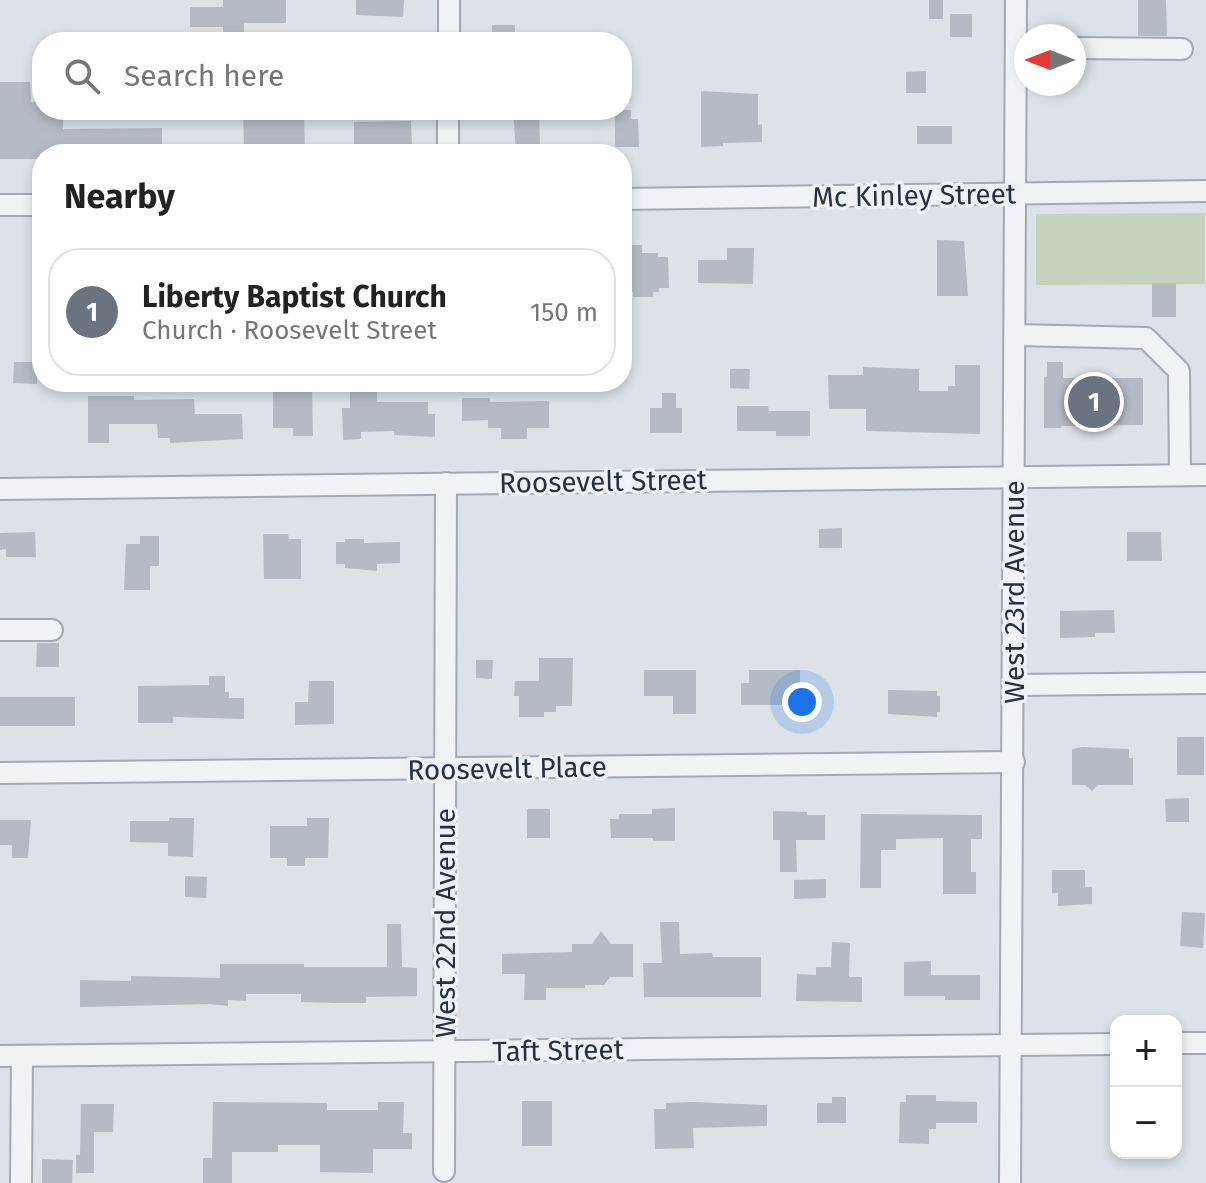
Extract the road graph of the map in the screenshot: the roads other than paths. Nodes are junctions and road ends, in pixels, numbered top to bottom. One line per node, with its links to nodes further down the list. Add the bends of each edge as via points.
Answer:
1 (449, 0): 4 (street)
2 (1016, 0): 3 (street, West 23rd Avenue)
3 (1018, 24)
4 (449, 32)
5 (1086, 48): 6 (street)
6 (1182, 49)
7 (1019, 96): 11 (street, West 23rd Avenue)
8 (448, 120): 9 (street)
9 (448, 144)
10 (1206, 191): 11 (street, Mc Kinley Street)
11 (1015, 194): 12 (street, Mc Kinley Street); 15 (street, West 23rd Avenue)
12 (632, 199)
13 (0, 205): 14 (street)
14 (32, 205)
15 (1015, 335): 16 (street, via 1146,338 1179,371); 18 (street, West 23rd Avenue)
16 (1180, 475): 17 (street, Roosevelt Street); 18 (street, Roosevelt Street)
17 (1206, 475)
18 (1014, 476): 19 (street, Roosevelt Street); 24 (street, West 23rd Avenue)
19 (446, 483): 20 (street, Roosevelt Street); 26 (street, West 22nd Avenue)
20 (0, 489)
21 (0, 630): 22 (street)
22 (52, 630)
23 (1206, 683): 24 (street)
24 (1014, 685): 25 (street, West 23rd Avenue)
25 (1014, 762): 26 (street, Roosevelt Place); 31 (street, West 23rd Avenue)
26 (445, 769): 27 (street, Roosevelt Place); 32 (street, West 22nd Avenue)
27 (0, 773)
28 (1182, 1043): 29 (street)
29 (1206, 1043)
30 (1110, 1044): 31 (street, Taft Street)
31 (1011, 1045): 32 (street, Taft Street); 37 (street, West 23rd Avenue)
32 (444, 1051): 34 (street, Taft Street); 35 (street, West 22nd Avenue)
33 (0, 1056): 34 (street, Taft Street)
34 (22, 1056): 36 (street)
35 (444, 1171)
36 (21, 1183)
37 (1010, 1183)

